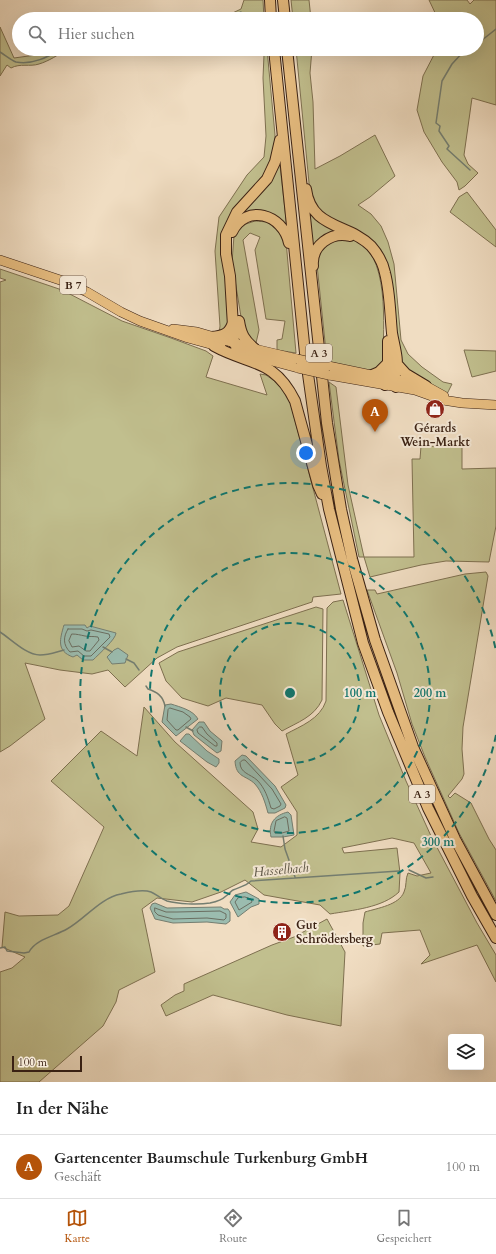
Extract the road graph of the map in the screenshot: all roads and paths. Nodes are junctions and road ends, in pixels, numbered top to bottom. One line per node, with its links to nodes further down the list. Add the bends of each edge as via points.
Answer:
1 (270, 0): 3 (highway)
2 (283, 0): 4 (highway)
3 (271, 12)
4 (284, 12)
5 (275, 56): 7 (highway, A 3)
6 (288, 56): 8 (highway, A 3)
7 (282, 128): 10 (highway, A 3); 12 (highway, via 275,162 267,179 237,212 226,235)
8 (297, 151): 11 (highway, A 3); 18 (highway, via 303,158 307,194 317,213 329,223 365,241 382,263 386,279)
9 (0, 260): 13 (main road, B 7, via 66,282 132,318 164,329 187,330)
10 (298, 283): 15 (highway, via 288,238 278,222 256,215 238,224 232,232 229,247 232,276 240,332 246,342); 26 (highway, A 3, via 311,399)
11 (311, 284): 18 (highway, via 315,253 330,237 348,235 370,249 384,283); 27 (highway, A 3, via 336,479 352,559 375,640 416,754 455,839)
12 (233, 322): 13 (highway, via 226,334); 14 (highway)
13 (212, 341): 14 (main road, B 7); 16 (main road, B 7); 26 (highway, via 225,352 267,368 289,389 295,401 318,486)
14 (234, 343): 15 (main road, B 7); 16 (highway)
15 (255, 349): 17 (main road, B 7)
16 (241, 352): 17 (main road, B 7)
17 (297, 363): 19 (main road, B 7, bridge)
18 (393, 363): 20 (highway); 21 (highway); 22 (highway)
19 (328, 370): 20 (main road, B 7); 21 (main road, B 7)
20 (372, 375): 21 (main road, B 7)
21 (391, 382): 22 (main road, B 7); 23 (main road, B 7)
22 (424, 385): 23 (main road, via 411,385); 24 (main road, B 7)
23 (408, 389): 24 (main road, B 7)
24 (450, 400): 25 (main road, B 7)
25 (496, 405)
26 (329, 509): 28 (highway, A 3, via 363,643 388,712 428,808)
27 (496, 915)
28 (496, 938)

